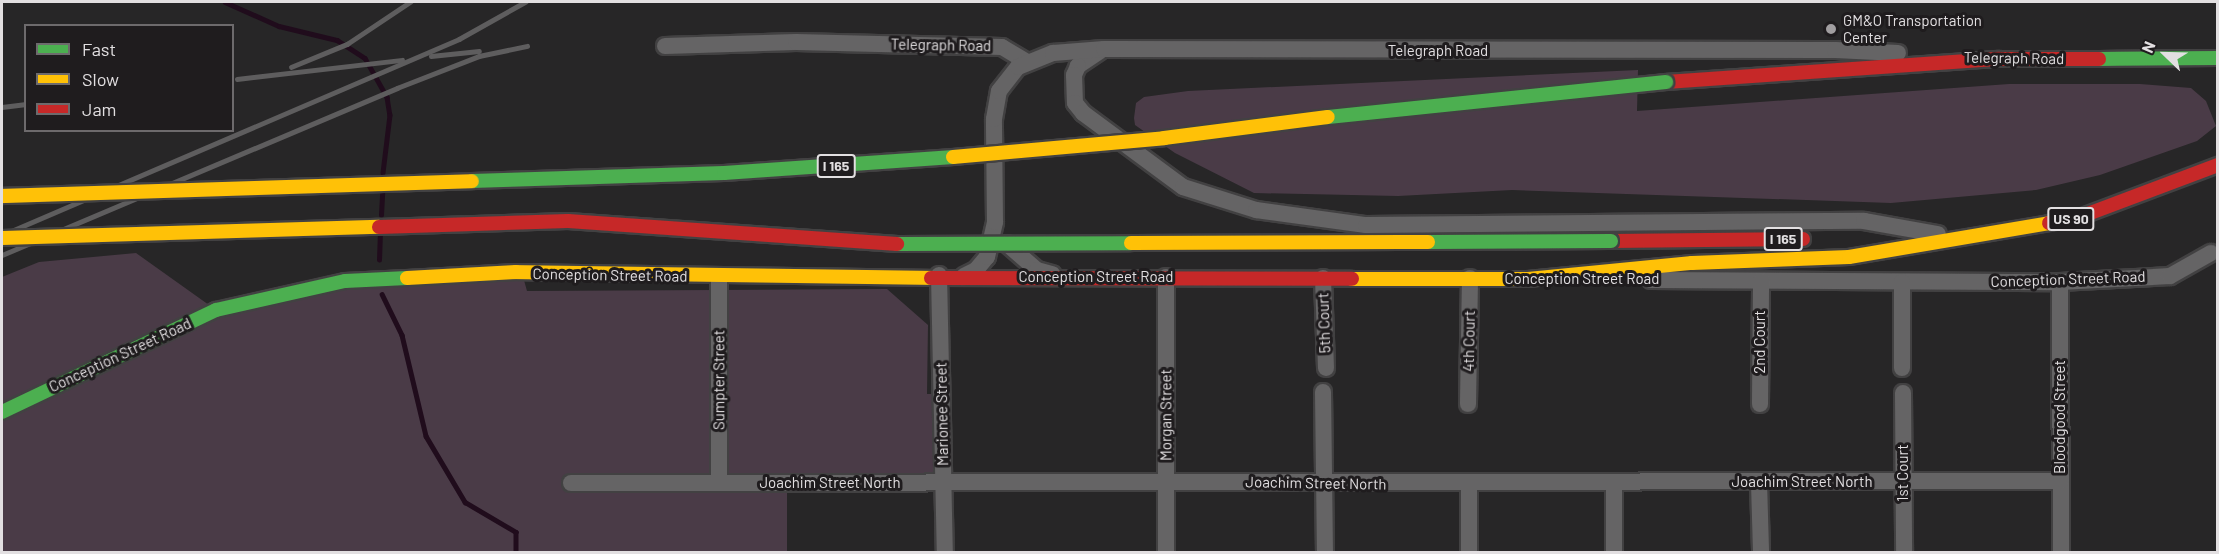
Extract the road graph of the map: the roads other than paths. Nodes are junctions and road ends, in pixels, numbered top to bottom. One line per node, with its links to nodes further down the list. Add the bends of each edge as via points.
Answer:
1 (665, 46): 5 (street, Telegraph Road, via 796,42 1002,47)
2 (1104, 49): 4 (street, Telegraph Road, via 1823,50); 5 (street, Telegraph Road, via 1053,53); 12 (street, via 1078,66 1074,75 1072,92 1083,112 1183,187 1256,210 1366,225 1864,221)
3 (2217, 58): 4 (main road, Telegraph Road)
4 (1999, 59): 10 (main road, I 165, bridge, via 1666,82 1400,108 1164,138 891,162 724,173)
5 (1027, 62): 11 (street, via 1006,78 995,105)
6 (2217, 155): 8 (main road)
7 (2217, 165): 8 (main road)
8 (2182, 181): 9 (main road, US 90); 12 (main road, US 90, via 2077,218)
9 (2206, 185)
10 (2, 196)
11 (995, 222): 18 (street, via 987,257 976,270); 20 (street, via 1001,237 1017,256 1037,270)
12 (1955, 237): 14 (main road); 24 (main road, via 1849,257 1692,263)
13 (2, 238): 15 (main road, I 165, bridge, via 568,221 881,244)
14 (1872, 238)
15 (1813, 239)
16 (2211, 253): 27 (street, Conception Street Road, via 2170,276)
17 (939, 275): 18 (main road, Conception Street Road); 19 (main road, Conception Street Road); 40 (street, Marionee Street)
18 (964, 276): 20 (main road, Conception Street Road)
19 (719, 277): 34 (main road, Conception Street Road, via 516,273 345,281 216,310); 36 (street, Sumpter Street)
20 (1063, 277): 21 (main road, Conception Street Road)
21 (1166, 277): 23 (main road, Conception Street Road); 37 (street, Morgan Street)
22 (1470, 278): 23 (main road, Conception Street Road); 24 (main road, Conception Street Road); 32 (street, 4th Court)
23 (1323, 279): 28 (street, 5th Court)
24 (1528, 279): 25 (street, Conception Street Road)
25 (1761, 281): 26 (street, Conception Street Road); 33 (street, 2nd Court)
26 (1902, 282): 27 (street, Conception Street Road); 29 (street)
27 (2060, 282): 35 (street, Bloodgood Street)
28 (1326, 368)
29 (1902, 368)
30 (1323, 392): 41 (street)
31 (1903, 393): 38 (street, 1st Court)
32 (1468, 404)
33 (1760, 404)
34 (2, 412)
35 (2061, 481): 38 (street, Joachim Street North); 52 (street, Bloodgood Street)
36 (718, 482): 39 (street, Joachim Street North); 40 (street, Joachim Street North)
37 (1166, 482): 40 (street, Joachim Street North); 41 (street, Joachim Street North); 46 (street, Morgan Street)
38 (1903, 482): 42 (street, Joachim Street North); 51 (street, 1st Court)
39 (571, 483)
40 (943, 483): 45 (street, Marionee Street)
41 (1324, 483): 44 (street, Joachim Street North); 47 (street)
42 (1759, 483): 43 (street, Joachim Street North); 50 (street)
43 (1614, 484): 44 (street, Joachim Street North); 49 (street)
44 (1469, 485): 48 (street)
45 (945, 552)
46 (1166, 552)
47 (1325, 552)
48 (1469, 552)
49 (1614, 552)
50 (1761, 552)
51 (1904, 552)
52 (2061, 552)

